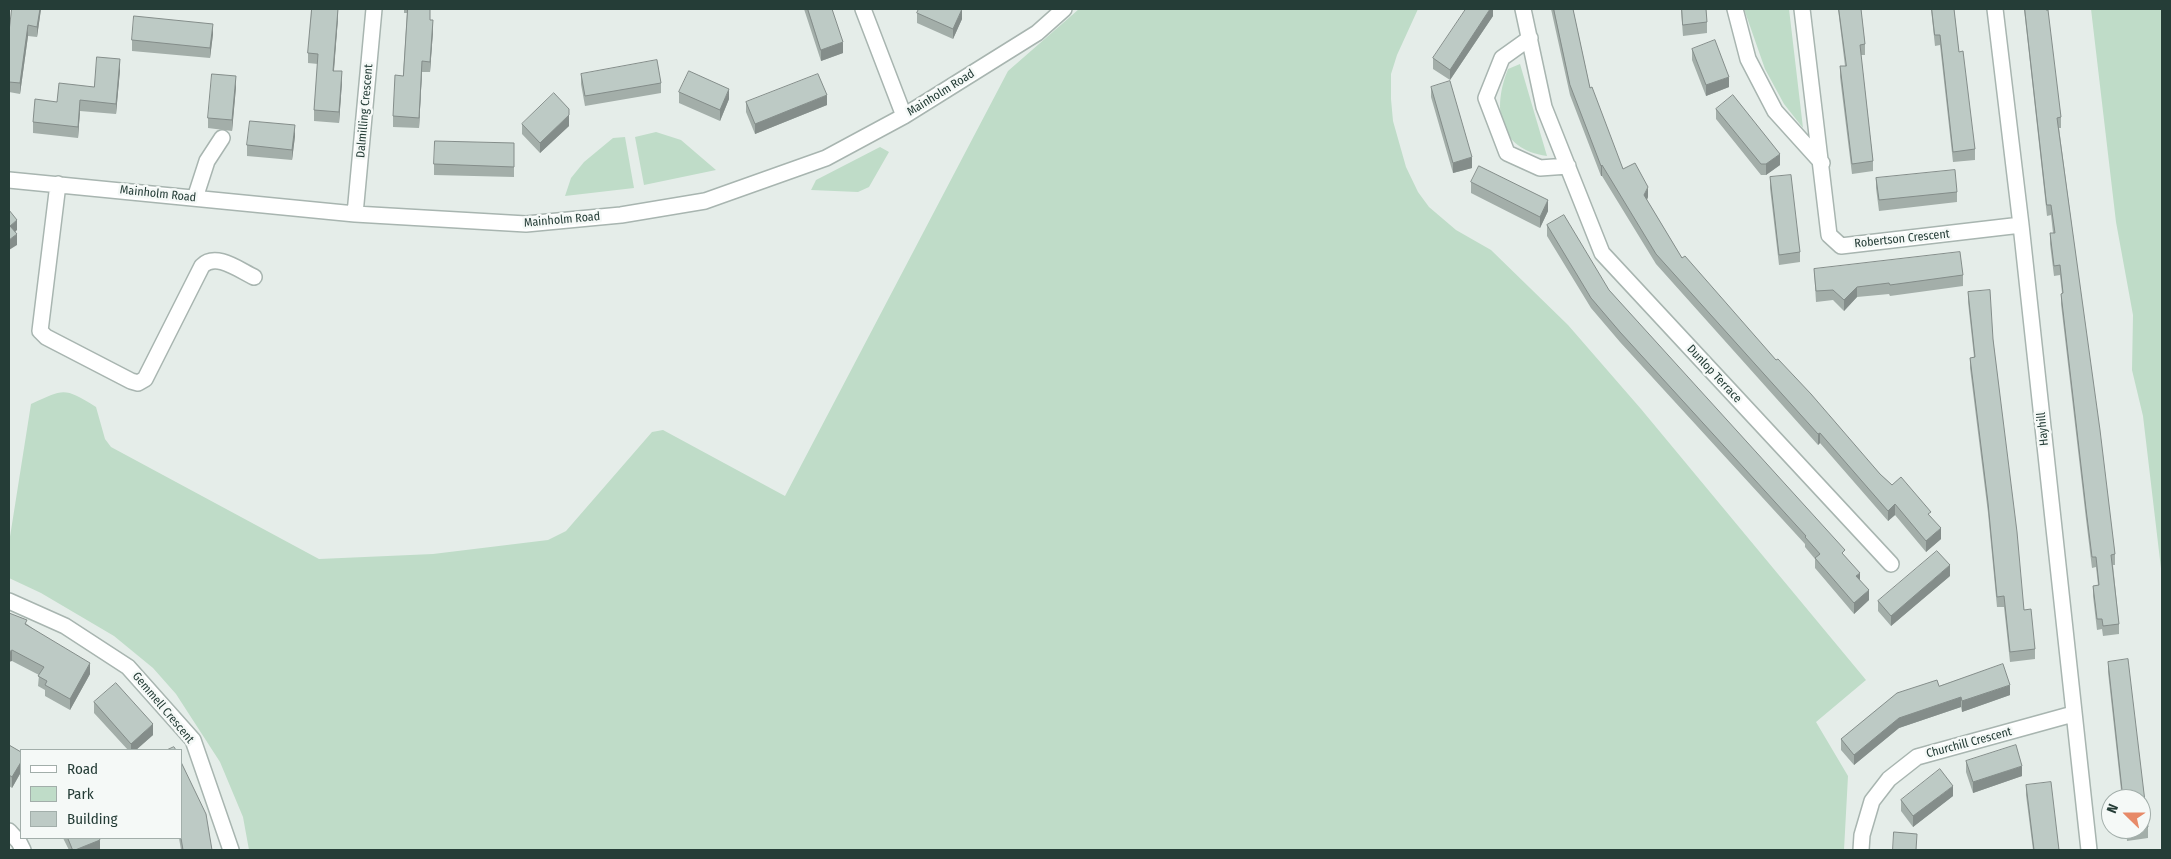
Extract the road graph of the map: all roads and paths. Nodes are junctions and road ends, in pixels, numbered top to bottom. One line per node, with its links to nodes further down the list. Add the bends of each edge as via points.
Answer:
1 (374, 9): 16 (street, Dalmilling Crescent)
2 (863, 9): 9 (street)
3 (1064, 9): 9 (street, Mainholm Road, via 1037,34)
4 (1523, 9): 8 (street, Dunlop Terrace)
5 (1735, 9): 11 (street, via 1748,59 1775,111)
6 (1802, 9): 11 (street, Robertson Crescent)
7 (1995, 9): 17 (street, Hayhill)
8 (1530, 38): 12 (street, Dunlop Terrace, via 1544,107); 12 (street, via 1502,58 1486,98 1507,152 1540,168)
9 (904, 116): 16 (street, Mainholm Road, via 826,158 704,201 621,215 526,224)
10 (222, 138): 15 (street, via 207,161)
11 (1822, 163): 17 (street, Robertson Crescent, via 1829,235 1841,246)
12 (1568, 166): 19 (street, Dunlop Terrace, via 1602,253)
13 (9, 180): 14 (street, Mainholm Road)
14 (58, 184): 15 (street, Mainholm Road); 18 (street, via 40,331 131,381 145,380 207,260 216,260)
15 (195, 198): 16 (street, Mainholm Road)
16 (355, 214)
17 (2021, 225): 21 (street, Hayhill)
18 (254, 277)
19 (1891, 564)
20 (9, 601): 24 (street, Gemmell Crescent, via 65,626 128,667 193,740)
21 (2073, 714): 25 (street, Churchill Crescent, via 1917,756 1889,779 1872,801); 26 (street, Hayhill)
22 (9, 831): 23 (street)
23 (23, 850)
24 (232, 850)
25 (1861, 850)
26 (2089, 850)

